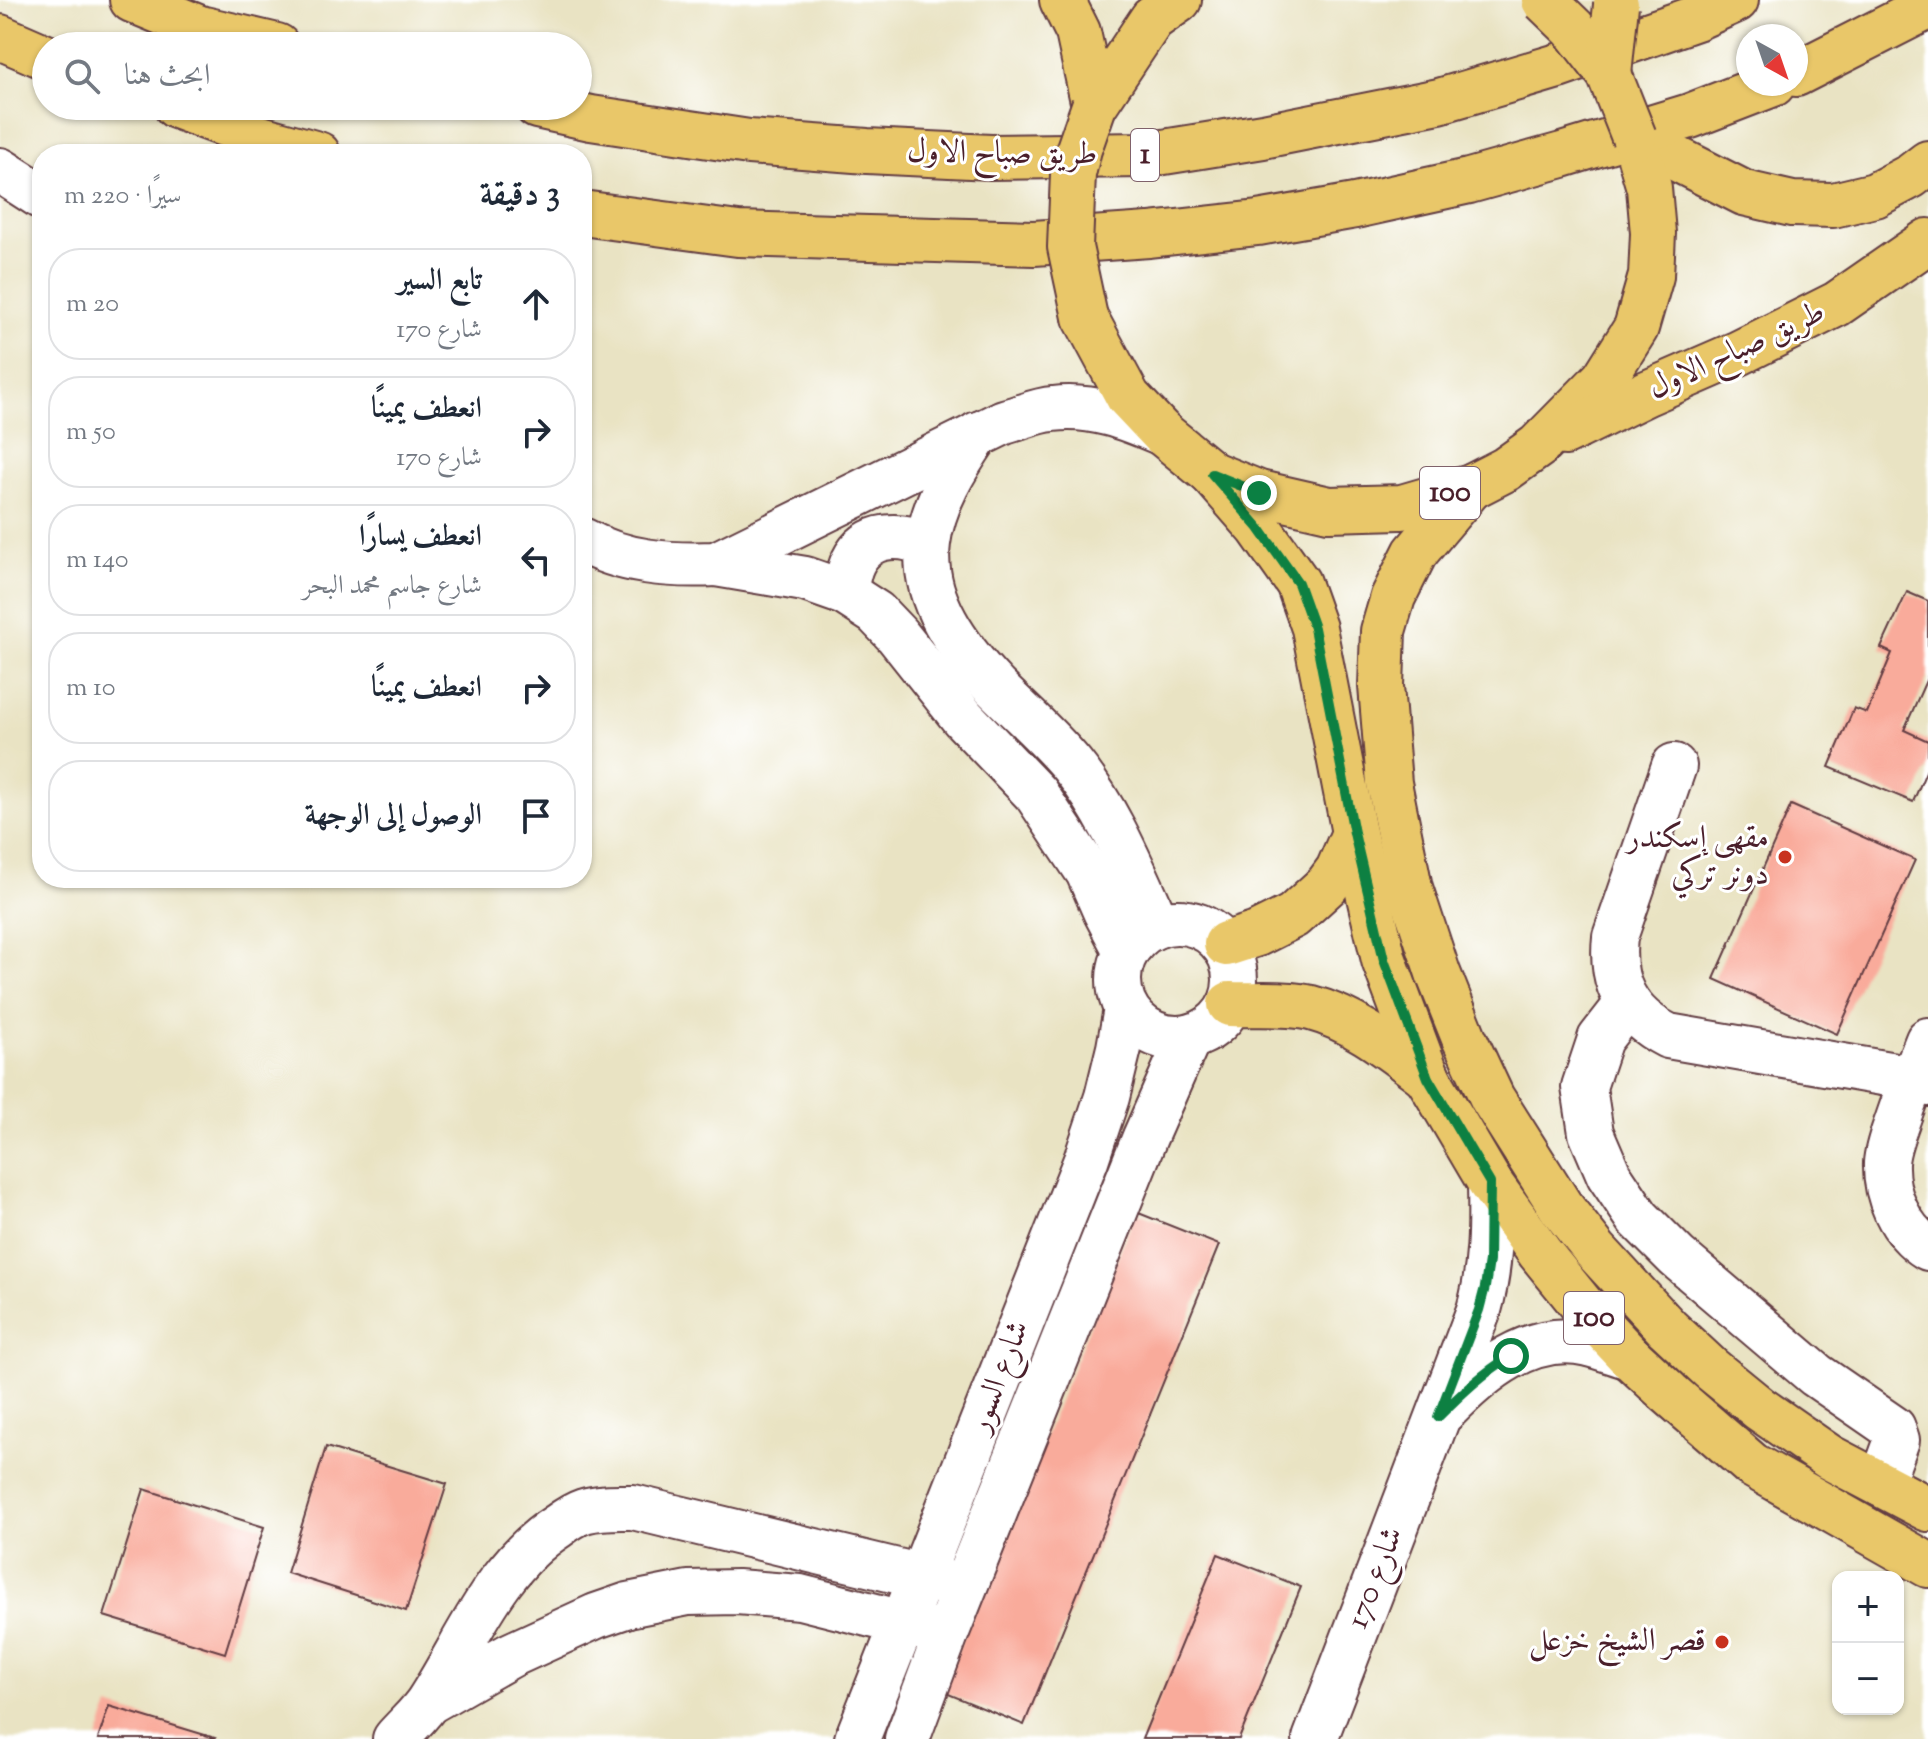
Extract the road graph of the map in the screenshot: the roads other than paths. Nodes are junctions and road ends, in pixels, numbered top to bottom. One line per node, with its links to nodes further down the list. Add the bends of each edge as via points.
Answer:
1 (132, 0): 8 (main road)
2 (1062, 0): 14 (main road, via 1078,32)
3 (1179, 0): 14 (main road, 100, via 1152,19)
4 (1544, 0): 12 (main road, 100, bridge)
5 (1736, 0): 15 (main road, طريق صباح الاول / 1, via 1558,66 1439,101 1145,155 991,157 778,144)
6 (1617, 3): 12 (main road, bridge)
7 (1928, 7): 11 (main road)
8 (217, 32)
9 (0, 37): 10 (main road)
10 (32, 51)
11 (1808, 68)
12 (1609, 74): 17 (main road, 100, bridge)
13 (1742, 96): 22 (main road, via 1469,181 1258,223 1149,235 1034,243 738,234)
14 (1094, 106): 24 (main road, 100, bridge, via 1073,174 1070,247 1085,317 1128,397)
15 (592, 118)
16 (213, 120): 18 (main road)
17 (1634, 137): 19 (main road, via 1744,193 1792,204 1833,205 1875,195); 26 (main road, 100, via 1649,188 1653,233 1651,276 1636,328 1604,379)
18 (282, 144)
19 (1928, 163)
20 (0, 170): 21 (street)
21 (32, 191)
22 (592, 214)
23 (1928, 241): 26 (main road, طريق صباح الاول, via 1837,304)
24 (1162, 433): 25 (street, via 1119,415 1075,408 1052,409); 27 (main road, 100)
25 (978, 434): 29 (street, via 955,469); 31 (street)
26 (1538, 446): 28 (main road, 100)
27 (1212, 474): 28 (main road, 100, via 1259,493 1329,509 1402,507); 34 (main road, 100, via 1298,583 1314,628)
28 (1471, 487): 45 (main road, 100, via 1415,553 1383,631 1381,686 1389,783 1410,888 1464,1038 1492,1098)
29 (927, 544): 32 (street, via 900,536 874,542 853,561); 35 (street, via 934,598 947,627 992,683 1070,763 1115,833)
30 (592, 545): 31 (street, via 675,566)
31 (716, 564): 32 (street, via 805,579)
32 (845, 593): 35 (street, via 897,635 963,718 1036,794 1088,872 1105,911)
33 (1674, 766): 37 (street, via 1615,937 1615,972)
34 (1354, 833): 36 (main road, via 1338,870 1293,916); 42 (main road, 100, via 1384,960)
35 (1142, 937): 36 (street, via 1175,921 1192,923); 39 (street, via 1119,971)
36 (1226, 944): 38 (street, via 1235,971)
37 (1628, 1003): 41 (street, via 1652,1028 1668,1036); 44 (street, via 1600,1039 1584,1087 1591,1133)
38 (1230, 1004): 40 (street, via 1220,1020); 42 (main road, via 1284,1005 1333,1016 1381,1041)
39 (1126, 1009): 40 (street, via 1153,1033); 52 (street, شارع السور, via 1107,1097 1086,1160)
40 (1189, 1037): 53 (street, شارع السور)
41 (1923, 1067): 46 (street, via 1886,1161 1898,1216)
42 (1428, 1078): 43 (main road, 100)
43 (1490, 1183): 47 (main road, 100, via 1540,1253); 48 (street, شارع 170, via 1485,1287)
44 (1623, 1196): 45 (street); 49 (street, via 1677,1257 1816,1375 1893,1428 1897,1440)
45 (1561, 1207): 49 (main road, 100, via 1667,1328 1711,1369 1829,1457)
46 (1928, 1248)
47 (1630, 1357): 48 (street, شارع 170, via 1585,1343 1535,1346 1492,1367); 51 (main road, 100, via 1752,1465)
48 (1438, 1417): 60 (street, شارع 170)
49 (1881, 1484): 50 (main road, 100)
50 (1928, 1509)
51 (1928, 1565)
52 (922, 1577): 53 (street); 54 (street, شارع السور); 56 (street, via 633,1507 581,1512 535,1543 504,1578)
53 (965, 1588): 55 (street, شارع السور)
54 (903, 1622): 55 (street); 56 (street, via 800,1597 674,1595 628,1605 551,1636); 58 (street, شارع السور)
55 (946, 1634): 59 (street, شارع السور)
56 (430, 1701): 57 (street)
57 (395, 1739)
58 (857, 1739)
59 (907, 1739)
60 (1315, 1739)

